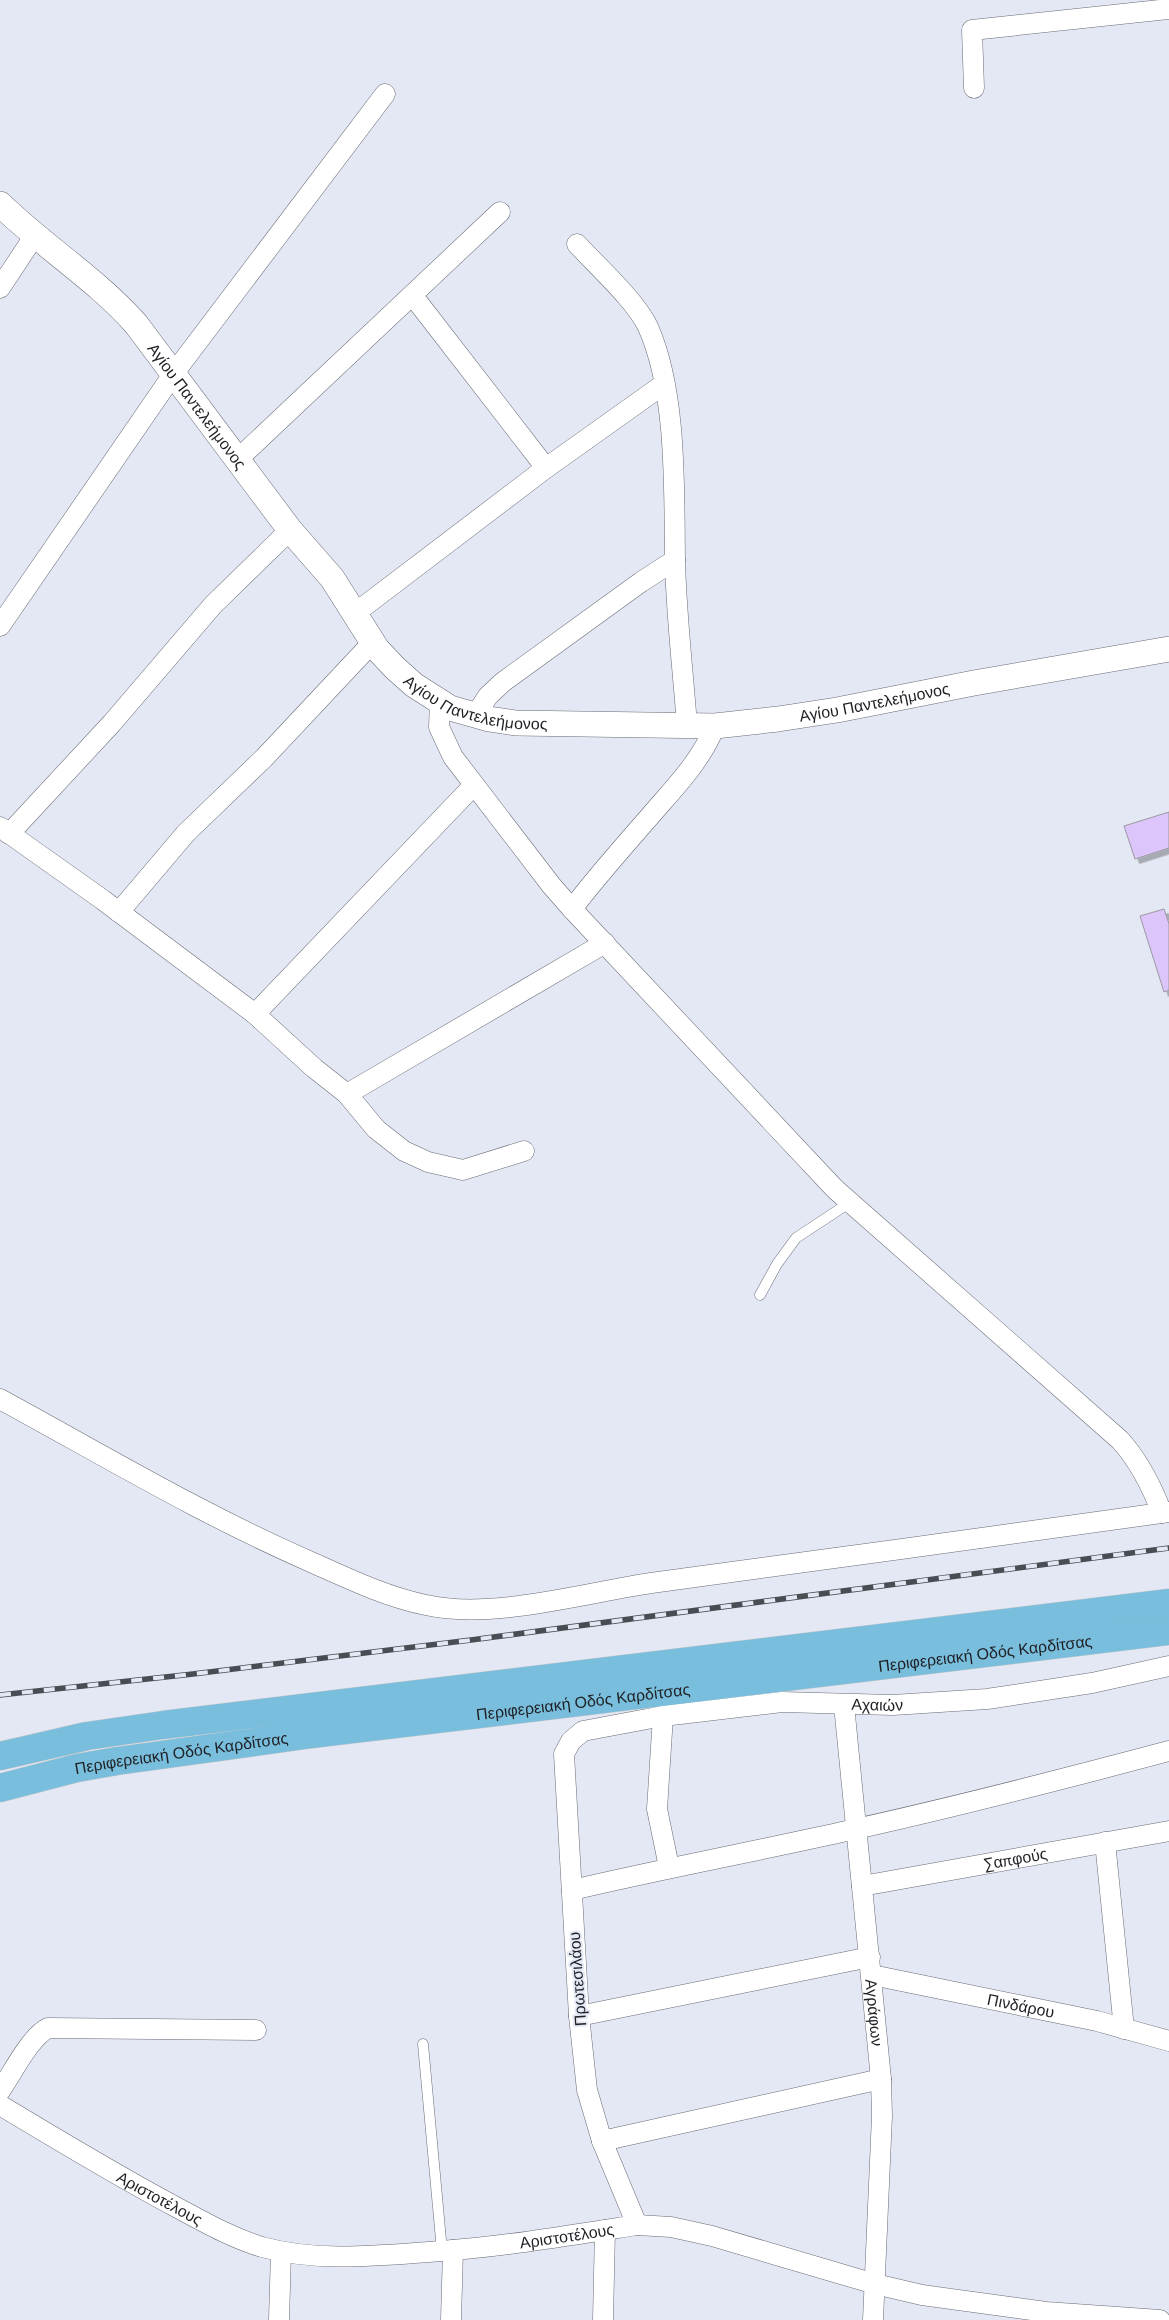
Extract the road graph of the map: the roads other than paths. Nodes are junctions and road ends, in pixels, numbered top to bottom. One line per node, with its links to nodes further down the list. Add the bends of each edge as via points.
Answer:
1 (1169, 9): 2 (street, via 972,30)
2 (974, 88)
3 (385, 94): 10 (street)
4 (0, 204): 6 (street, Αγίου Παντελεήμονος)
5 (500, 212): 9 (street)
6 (35, 235): 8 (street); 10 (street, Αγίου Παντελεήμονος, via 123,309)
7 (577, 244): 11 (street, via 638,310 655,347)
8 (0, 288)
9 (413, 296): 12 (street); 13 (street)
10 (174, 374): 12 (street, Αγίου Παντελεήμονος); 17 (street)
11 (664, 384): 13 (street); 15 (street, via 673,467)
12 (237, 460): 14 (street, Αγίου Παντελεήμονος)
13 (546, 468): 16 (street)
14 (290, 530): 16 (street, Αγίου Παντελεήμονος, via 332,578); 25 (street, via 213,605 112,723)
15 (675, 560): 21 (street, via 502,682); 22 (street)
16 (354, 614): 18 (street, Αγίου Παντελεήμονος)
17 (0, 626)
18 (373, 642): 20 (street, Αγίου Παντελεήμονος, via 404,676); 27 (street, via 264,758 186,834)
19 (1169, 649): 23 (street, Αγίου Παντελεήμονος, via 837,710)
20 (440, 702): 21 (street, Αγίου Παντελεήμονος); 24 (street, via 438,719 442,736)
21 (475, 716): 22 (street, Αγίου Παντελεήμονος, via 516,722)
22 (687, 726): 23 (street, Αγίου Παντελεήμονος)
23 (715, 726): 26 (street, via 708,744 689,771 595,878)
24 (474, 784): 26 (street); 29 (street)
25 (5, 830): 27 (street)
26 (572, 909): 28 (street)
27 (119, 912): 29 (street)
28 (605, 943): 30 (street); 32 (street)
29 (255, 1014): 30 (street)
30 (347, 1094): 31 (street, via 382,1135 404,1151 428,1162 463,1170)
31 (524, 1150)
32 (849, 1203): 33 (lane, via 796,1238); 35 (street, via 1116,1435 1130,1450)
33 (760, 1295)
34 (0, 1399): 35 (street, via 216,1517 302,1558 417,1603 465,1610 507,1607 626,1587)
35 (1166, 1513)
36 (1169, 1603): 43 (main road, Περιφερειακή Οδός Καρδίτσας, via 163,1725 80,1737)
37 (1169, 1631): 44 (main road, Περιφερειακή Οδός Καρδίτσας, via 306,1735 109,1762)
38 (1169, 1666): 39 (street, Αχαιών, via 1026,1694 893,1705)
39 (844, 1705): 40 (street, Αχαιών, via 782,1702); 45 (street, Αγράφων)
40 (662, 1716): 41 (street, Αχαιών); 48 (street, via 657,1809)
41 (583, 1731): 50 (street, Πρωτεσιλάου, via 571,1741 564,1754)
42 (1169, 1751): 45 (street)
43 (0, 1756)
44 (0, 1788)
45 (857, 1829): 48 (street); 49 (street, Αγράφων)
46 (1169, 1831): 47 (street, Σαπφούς)
47 (1105, 1842): 49 (street, Σαπφούς); 53 (street)
48 (669, 1867): 50 (street)
49 (862, 1886): 51 (street, Αγράφων)
50 (572, 1890): 52 (street, Πρωτεσιλάου)
51 (871, 1966): 52 (street); 53 (street, Πινδάρου); 57 (street, Αγράφων)
52 (579, 2016): 60 (street, Πρωτεσιλάου, via 588,2090)
53 (1124, 2028): 55 (street, Πινδάρου)
54 (256, 2030): 58 (street, via 48,2028 30,2046)
55 (1169, 2041)
56 (423, 2044): 63 (lane)
57 (881, 2079): 60 (street); 65 (street, Αγράφων)
58 (0, 2091)
59 (0, 2104): 64 (street, Αριστοτέλους, via 88,2158 219,2230)
60 (602, 2141): 61 (street, Πρωτεσιλάου)
61 (637, 2225): 62 (street, Αριστοτέλους); 65 (street, Αριστοτέλους, via 671,2227 712,2236)
62 (605, 2230): 63 (street, Αριστοτέλους); 68 (street)
63 (448, 2250): 64 (street, Αριστοτέλους, via 359,2257); 67 (street)
64 (281, 2252): 66 (street)
65 (875, 2284): 69 (street, Αγράφων); 70 (street, Αριστοτέλους, via 922,2295 1046,2312)
66 (278, 2320)
67 (451, 2320)
68 (603, 2320)
69 (873, 2320)
70 (1160, 2320)

